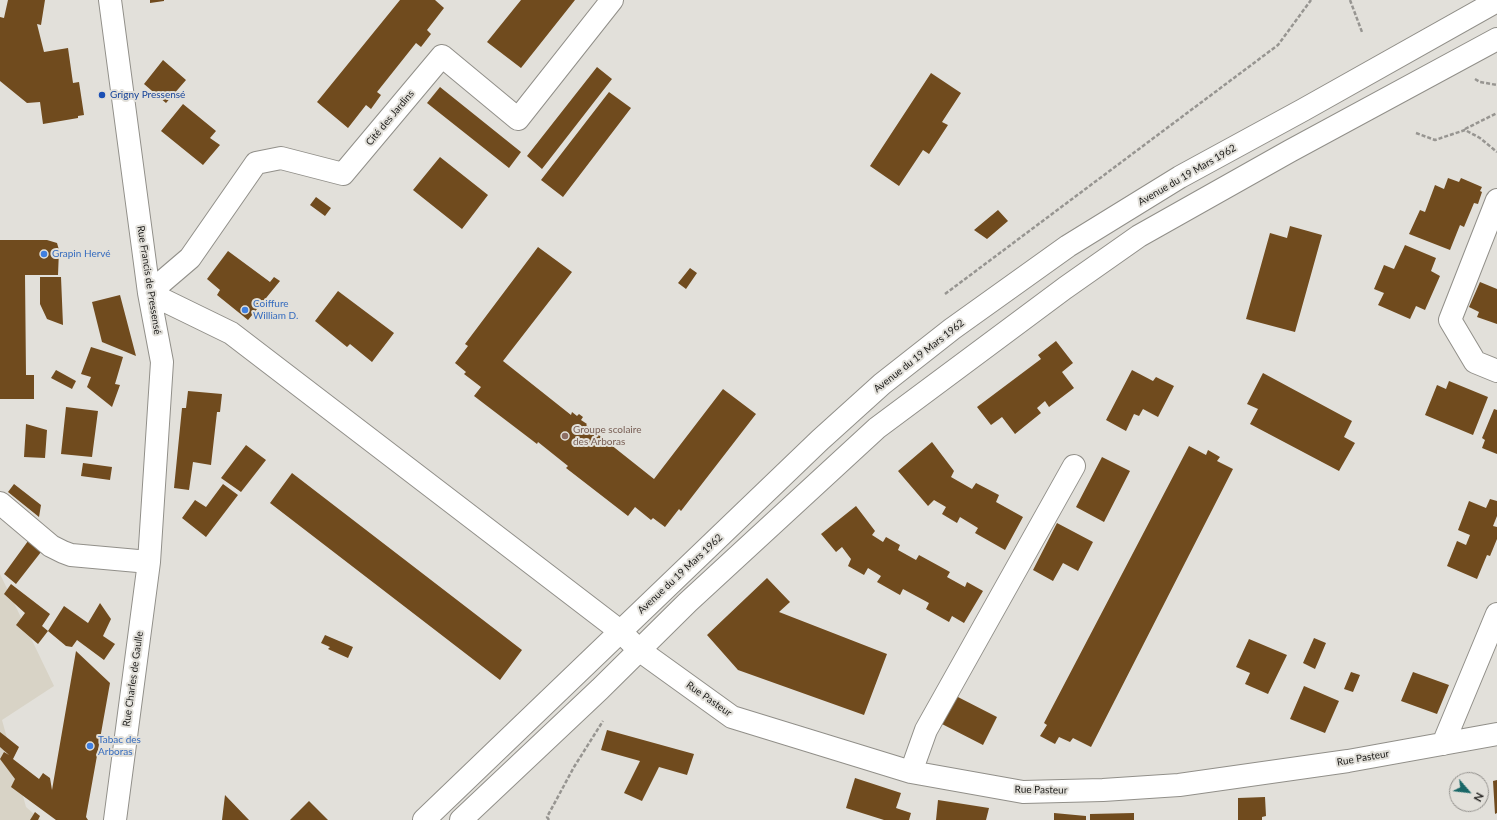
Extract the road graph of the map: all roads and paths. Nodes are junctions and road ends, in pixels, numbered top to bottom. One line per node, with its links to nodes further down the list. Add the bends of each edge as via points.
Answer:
1 (110, 0): 13 (street, Rue Francis de Pressensé)
2 (612, 0): 13 (street, Cité des Jardins, via 518,119 442,56 343,174 281,158 256,163 190,258)
3 (1311, 0): 14 (path, via 1278,45)
4 (1350, 0): 6 (path)
5 (1497, 2): 20 (street, Avenue du 19 Mars 1962, via 1180,177 1068,246 952,329 882,384 820,440)
6 (1362, 32)
7 (1497, 39): 21 (street, via 1139,236 1065,288 877,428)
8 (1497, 113): 9 (path)
9 (1465, 130): 10 (path, via 1435,140); 11 (path)
10 (1416, 133)
11 (1497, 152)
12 (1497, 200): 15 (street, via 1450,320 1475,362)
13 (150, 293): 18 (street, Rue Francis de Pressensé, via 162,362); 20 (street, Rue Pasteur, via 231,333)
14 (945, 294)
15 (1497, 372)
16 (1074, 466): 25 (street, via 926,730)
17 (0, 503): 18 (street, via 51,546 63,552 71,555)
18 (149, 562): 26 (street, Rue Charles de Gaulle)
19 (1497, 614): 24 (street)
20 (620, 631): 21 (street, Rue Pasteur); 27 (street, Avenue du 19 Mars 1962)
21 (639, 650): 25 (street, Rue Pasteur, via 732,716); 28 (street)
22 (607, 716): 29 (path, via 574,766 547,817)
23 (1497, 734): 24 (street, Rue Pasteur)
24 (1443, 744): 25 (street, Rue Pasteur, via 1348,761 1187,784 1104,790 1023,792)
25 (911, 772)
26 (115, 820)
27 (424, 820)
28 (461, 820)
29 (549, 820)

